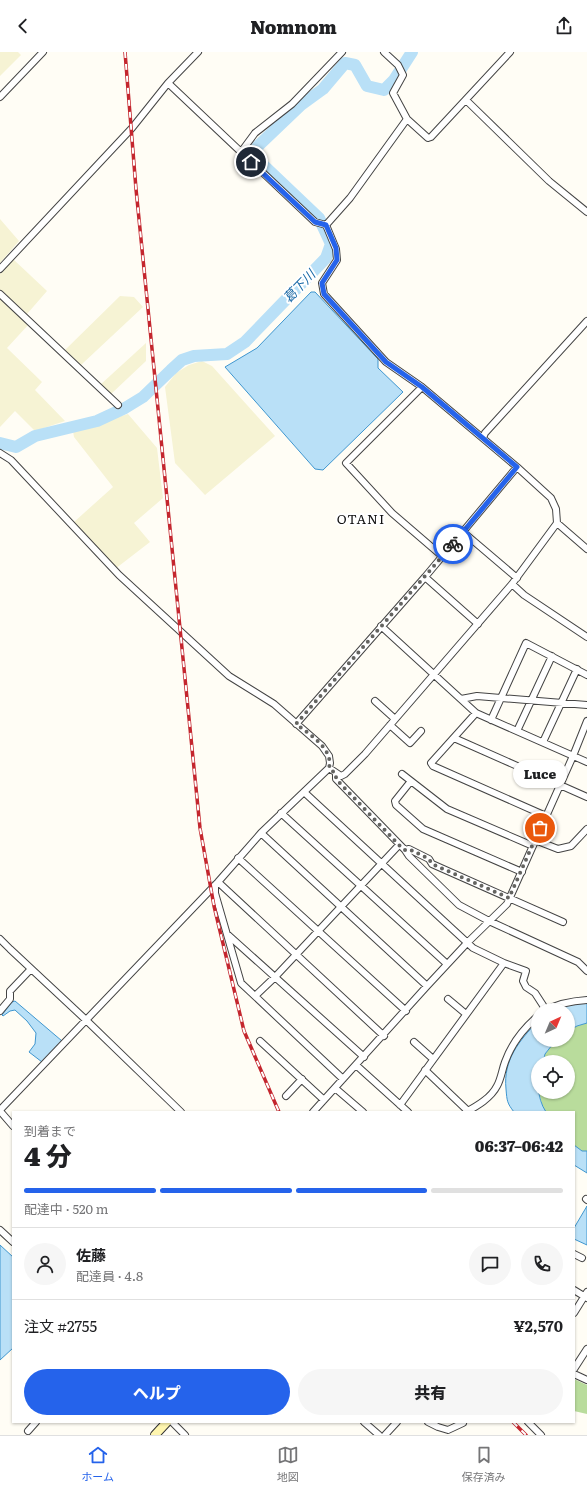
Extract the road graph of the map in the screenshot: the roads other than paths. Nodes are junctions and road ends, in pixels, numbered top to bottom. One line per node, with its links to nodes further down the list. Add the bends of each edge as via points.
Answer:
1 (43, 52): 7 (street)
2 (198, 52): 6 (street)
3 (342, 52): 10 (street, via 292,104 255,133)
4 (384, 52): 9 (street, via 398,65 403,75 393,93)
5 (510, 52): 8 (street)
6 (168, 83): 10 (street); 13 (street, via 132,128)
7 (0, 97)
8 (466, 100): 9 (street, via 428,138); 11 (street, via 549,181)
9 (407, 119): 12 (street, via 350,198)
10 (241, 152): 12 (street, via 315,222)
11 (587, 212)
12 (326, 225): 16 (street, via 336,248 337,260 322,283 324,294 386,362)
13 (0, 270)
14 (0, 294): 17 (street)
15 (587, 321): 18 (street)
16 (422, 387): 18 (street); 24 (street, via 346,463 392,513)
17 (118, 405)
18 (483, 438): 20 (street)
19 (0, 453): 45 (street, via 11,460 118,575 229,676 274,704)
20 (517, 467): 21 (street, via 551,498 556,509); 22 (street)
21 (557, 523): 23 (street); 26 (street)
22 (464, 532): 24 (street); 26 (street)
23 (587, 549)
24 (442, 556): 25 (street)
25 (425, 577): 28 (street); 29 (street)
26 (517, 578): 27 (street)
27 (512, 584): 28 (street); 30 (street, via 524,595)
28 (478, 624): 33 (street)
29 (381, 626): 33 (street); 45 (street)
30 (587, 637)
31 (552, 656): 32 (street); 35 (street, via 526,643); 37 (street)
32 (577, 669): 34 (street); 39 (street)
33 (434, 674): 36 (street); 42 (street)
34 (587, 675)
35 (501, 698): 36 (street, via 477,696); 37 (street); 43 (street)
36 (461, 699): 41 (street)
37 (532, 699): 39 (street); 48 (street)
38 (375, 701): 42 (street)
39 (563, 702): 40 (street); 50 (street)
40 (587, 705)
41 (476, 713): 43 (street); 49 (street)
42 (395, 719): 46 (street)
43 (491, 720): 48 (street)
44 (587, 721): 51 (street)
45 (296, 724): 53 (street, via 322,746 329,756)
46 (390, 725): 47 (street, via 410,743); 54 (street, via 345,774)
47 (421, 731)
48 (517, 731): 50 (street)
49 (454, 738): 57 (street); 61 (street, via 431,763 433,766)
50 (544, 742): 51 (street)
51 (573, 756): 52 (street); 57 (street)
52 (587, 762)
53 (329, 768): 54 (street); 58 (street)
54 (336, 774): 65 (street, via 336,779)
55 (402, 774): 56 (street)
56 (411, 781): 64 (street, via 447,809); 69 (street, via 395,801 396,805 423,829)
57 (560, 785): 59 (street); 61 (street)
58 (304, 792): 60 (street); 68 (street)
59 (587, 797)
60 (281, 812): 63 (street); 71 (street)
61 (546, 816): 64 (street)
62 (587, 829): 64 (street, via 571,846 558,849)
63 (261, 833): 67 (street); 73 (street)
64 (534, 843): 69 (street)
65 (399, 845): 66 (street); 68 (street)
66 (405, 850): 72 (street, via 409,849 429,859 432,864); 74 (street, via 458,905)
67 (238, 858): 70 (street); 76 (street)
68 (382, 864): 71 (street); 79 (street)
69 (522, 872): 72 (street)
70 (216, 883): 77 (street, via 214,893); 80 (street); 95 (street)
71 (360, 886): 73 (street); 82 (street)
72 (509, 898): 74 (street, via 507,904); 75 (street)
73 (341, 906): 76 (street); 86 (street)
74 (489, 921): 79 (street); 84 (street, via 578,962)
75 (563, 922)
76 (318, 931): 80 (street); 92 (street)
77 (227, 934): 85 (street); 87 (street, via 241,984)
78 (0, 939): 83 (street)
79 (467, 943): 81 (street); 82 (street)
80 (296, 955): 85 (street); 97 (street)
81 (504, 963): 90 (street, via 526,971 523,981); 94 (street)
82 (447, 964): 86 (street)
83 (31, 969): 93 (street, via 10,991 10,999); 95 (street)
84 (587, 971)
85 (275, 977): 87 (street); 100 (street)
86 (427, 986): 92 (street)
87 (255, 996): 105 (street)
88 (448, 998): 94 (street)
89 (587, 1000): 91 (street)
90 (541, 1003)
91 (565, 1003)
92 (406, 1010): 97 (street)
93 (0, 1011)
94 (466, 1014): 101 (street)
95 (86, 1020): 110 (street); 111 (street)
96 (531, 1024): 116 (street, via 512,1047 497,1086)
97 (384, 1036): 100 (street)
98 (260, 1041): 104 (street)
99 (414, 1042): 101 (street)
100 (364, 1057): 102 (street)
101 (433, 1059): 103 (street)
102 (356, 1065): 105 (street); 109 (street)
103 (425, 1070): 109 (street); 115 (street)
104 (302, 1079): 107 (street); 108 (street)
105 (344, 1079): 106 (street)
106 (336, 1088): 108 (street); 113 (street)
107 (286, 1096)
108 (324, 1100): 112 (street)
109 (400, 1105): 114 (street)
110 (0, 1111): 117 (street)
111 (180, 1111)
112 (316, 1111)
113 (362, 1111)
114 (407, 1111)
115 (467, 1111)
116 (469, 1111)
117 (12, 1125)
118 (0, 1230): 119 (street)
119 (12, 1240)
120 (575, 1254): 121 (street)
121 (582, 1258)
122 (575, 1290): 123 (street)
123 (586, 1296): 124 (street)
124 (575, 1312)
125 (587, 1349): 126 (street)
126 (575, 1367)
127 (575, 1374): 128 (street)
128 (587, 1380)
129 (35, 1423): 137 (street)
130 (166, 1423): 138 (street)
131 (173, 1423): 139 (street)
132 (365, 1423): 140 (street)
133 (396, 1423): 141 (street)
134 (430, 1423): 135 (street, via 448,1430)
135 (463, 1423)
136 (529, 1423): 142 (street)
137 (28, 1431)
138 (155, 1435)
139 (185, 1435)
140 (379, 1435)
141 (385, 1435)
142 (542, 1435)

